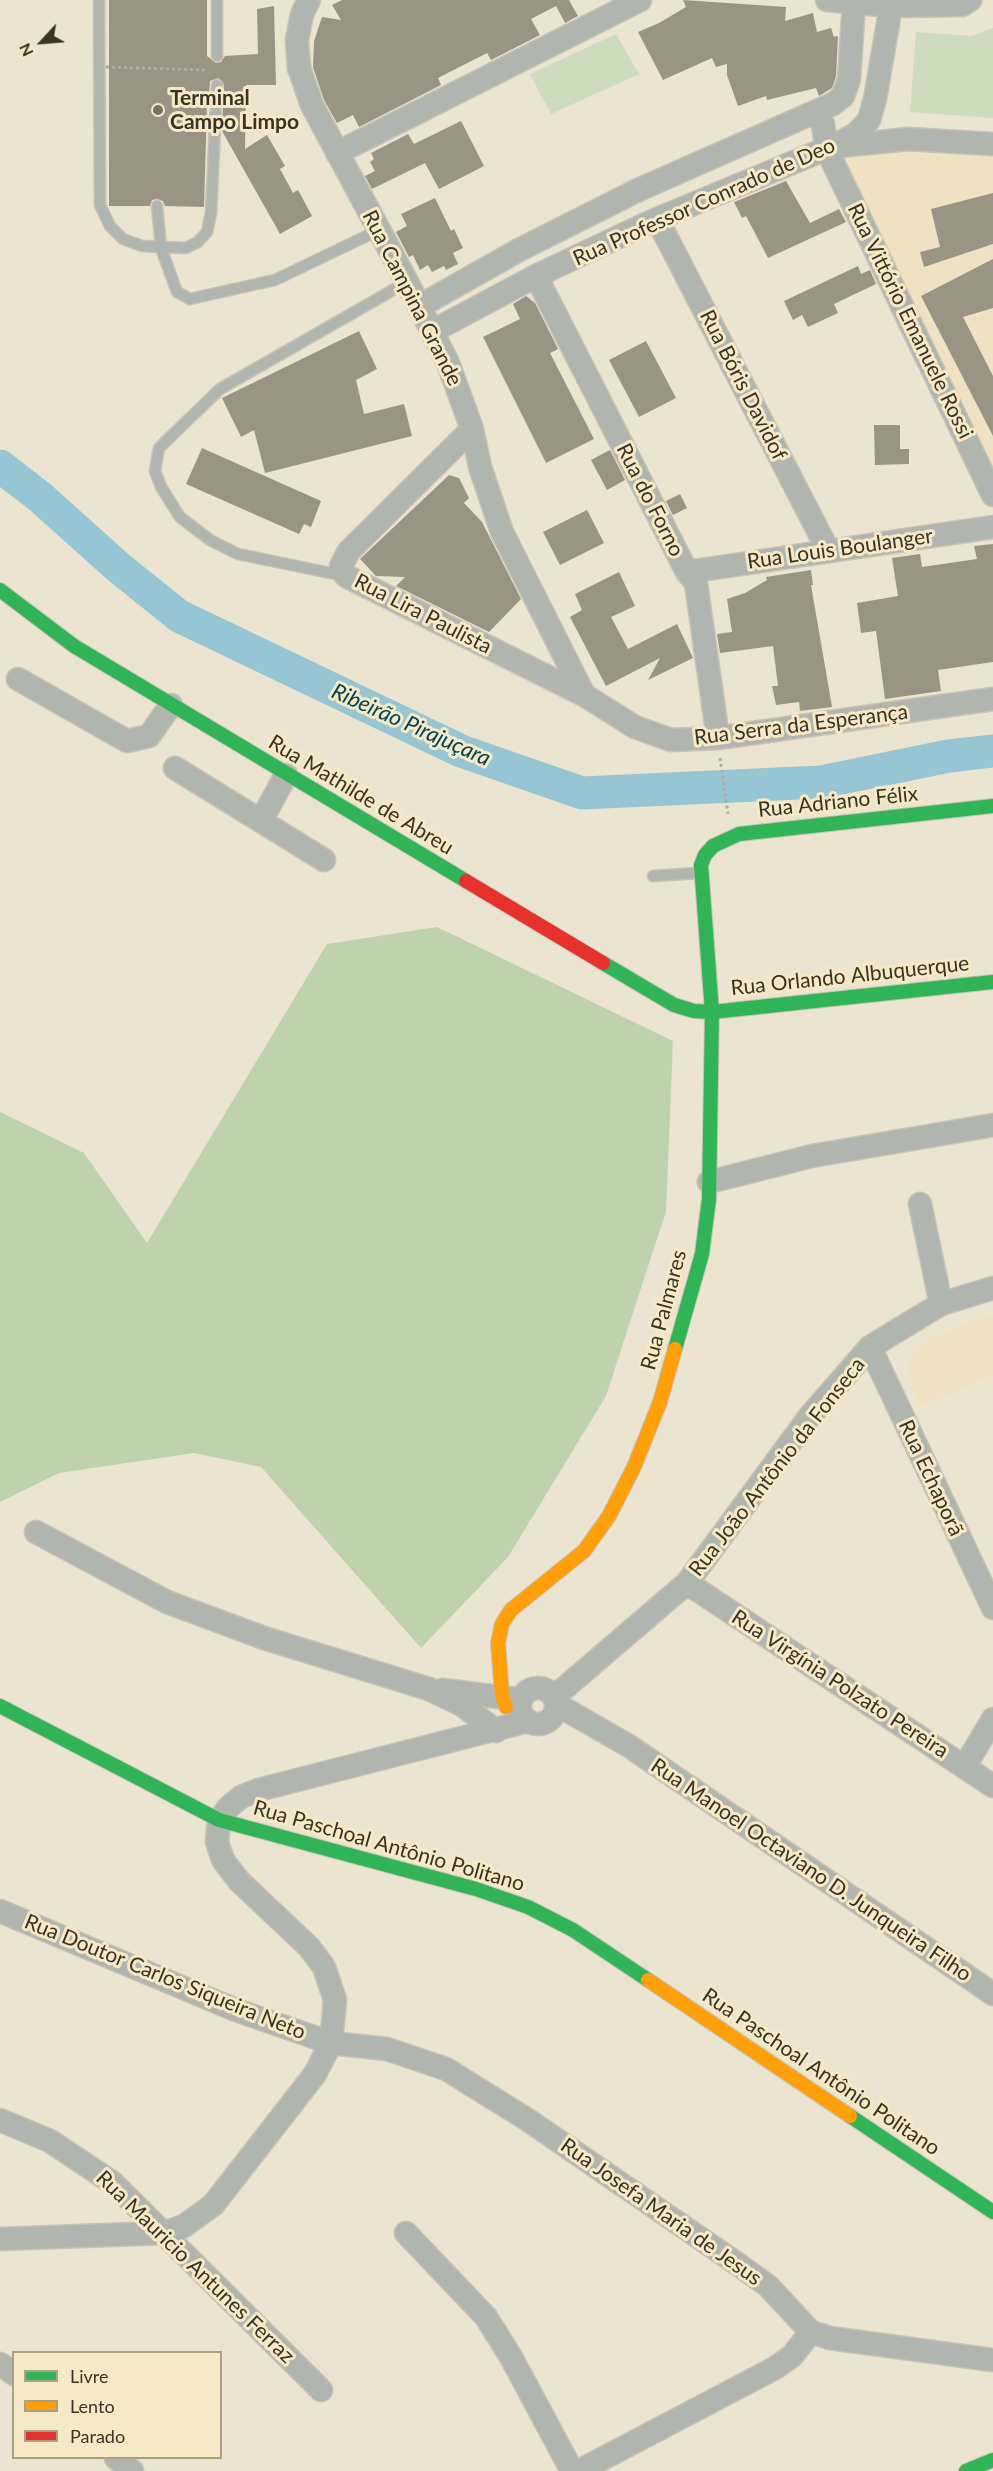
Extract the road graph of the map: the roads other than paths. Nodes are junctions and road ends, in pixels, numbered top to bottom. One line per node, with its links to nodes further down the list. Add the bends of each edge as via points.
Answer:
1 (99, 0): 18 (lane, via 100,205 110,226 123,239)
2 (217, 0): 9 (lane)
3 (309, 0): 14 (street, Rua Campina Grande, via 297,40 299,68 312,105)
4 (640, 0): 14 (street)
5 (827, 0): 7 (street)
6 (970, 0): 8 (street, via 962,5)
7 (854, 2): 8 (street); 11 (street, Rua Professor Conrado de Deo, via 849,79 843,96)
8 (891, 6): 13 (street, Rua Professor Conrado de Deo, via 869,120 857,133)
9 (217, 56)
10 (217, 85): 18 (lane, via 207,232 186,248)
11 (810, 114): 13 (street, Rua Vittório Emanuele Rossi, via 823,124); 21 (street, Rua Professor Conrado de Deo, via 638,190)
12 (993, 144): 13 (street, via 908,139)
13 (826, 148): 16 (street, Rua Professor Conrado de Deo); 24 (street, Rua Vittório Emanuele Rossi)
14 (337, 153): 17 (street, Rua Campina Grande)
15 (157, 206): 18 (lane)
16 (657, 219): 19 (street, Rua Professor Conrado de Deo); 26 (street, Rua Bóris Davidof)
17 (379, 230): 18 (lane, via 275,280 190,298 177,292); 20 (street, Rua Campina Grande)
18 (161, 248)
19 (536, 276): 22 (street, Rua Professor Conrado de Deo); 27 (street, Rua do Forno)
20 (407, 282): 21 (street, Rua Campina Grande); 28 (lane, via 220,389 159,448 155,471 160,487 180,517 210,540 238,554)
21 (420, 306): 22 (street, Rua Campina Grande)
22 (433, 331): 23 (street, Rua Campina Grande)
23 (472, 429): 28 (street, Rua Lira Paulista, via 349,551 341,566); 31 (street, Rua Campina Grande, via 502,532)
24 (993, 495)
25 (993, 527): 26 (street, Rua Louis Boulanger)
26 (828, 550): 27 (street, Rua Louis Boulanger)
27 (687, 572): 34 (street, Rua do Forno, via 696,583)
28 (346, 576): 31 (street, Rua Lira Paulista)
29 (0, 590): 33 (street, Rua Mathilde de Abreu, via 74,646)
30 (18, 679): 33 (street, via 127,741 149,736)
31 (584, 694): 34 (street, Rua Serra da Esperança, via 652,734)
32 (993, 699): 34 (street, Rua Serra da Esperança)
33 (171, 705): 36 (street, Rua Mathilde de Abreu)
34 (719, 748)
35 (175, 768): 38 (street)
36 (286, 774): 38 (street); 43 (street, Rua Mathilde de Abreu, via 674,1005)
37 (993, 806): 40 (street, Rua Adriano Félix, via 739,834 713,846)
38 (261, 821): 39 (street)
39 (324, 860)
40 (702, 869): 41 (lane); 43 (street, Rua Palmares)
41 (653, 876)
42 (993, 982): 43 (street, Rua Orlando Albuquerque)
43 (712, 1012): 45 (street, Rua Palmares)
44 (993, 1125): 45 (street, via 812,1156)
45 (709, 1182): 54 (street, Rua Palmares, via 702,1254 660,1402 634,1467 609,1516 584,1551 511,1610 502,1623 498,1643)
46 (920, 1204): 48 (street)
47 (993, 1288): 48 (street, Rua João Antônio da Fonseca)
48 (942, 1304): 49 (street, Rua João Antônio da Fonseca)
49 (870, 1347): 51 (street, Rua João Antônio da Fonseca, via 810,1416); 52 (street, Rua Echaporã)
50 (36, 1532): 53 (street, Rua Manoel Octaviano D. Junqueira Filho, via 167,1602 264,1638)
51 (687, 1583): 54 (street, Rua João Antônio da Fonseca, via 606,1651); 58 (street, Rua Virgínia Polzato Pereira)
52 (993, 1608)
53 (429, 1689): 54 (street, Rua Manoel Octaviano D. Junqueira Filho); 57 (street, Rua Manoel Octaviano D. Junqueira Filho)
54 (530, 1704): 57 (street, Rua João Antônio da Fonseca); 62 (street, Rua Manoel Octaviano D. Junqueira Filho, via 629,1746)
55 (0, 1706): 60 (street, Rua Paschoal Antônio Politano)
56 (993, 1719): 58 (street)
57 (488, 1724): 60 (street, Rua João Antônio da Fonseca, via 443,1742 258,1790 229,1807)
58 (965, 1766): 59 (street, Rua Virgínia Polzato Pereira)
59 (993, 1786)
60 (219, 1820): 63 (street, via 217,1842 223,1860 324,1967 335,2000); 65 (street, Rua Paschoal Antônio Politano, via 476,1889 528,1907 573,1930)
61 (0, 1911): 63 (street, Rua Doutor Carlos Siqueira Neto, via 236,2010)
62 (993, 1994)
63 (331, 2043): 66 (street, via 315,2074 213,2205 184,2226); 69 (street, Rua Josefa Maria de Jesus, via 387,2049 446,2069 528,2120 739,2265 768,2286)
64 (0, 2121): 66 (street, Rua Mauricio Antunes Ferraz, via 50,2141 85,2163 113,2183)
65 (993, 2212)
66 (164, 2233): 68 (street); 71 (street, Rua Mauricio Antunes Ferraz)
67 (406, 2233): 75 (street, via 486,2317)
68 (0, 2239)
69 (811, 2332): 70 (street, via 830,2338); 76 (street, via 792,2356 775,2368)
70 (993, 2360)
71 (321, 2390)
72 (118, 2459): 74 (street)
73 (993, 2460): 77 (street)
74 (132, 2471)
75 (572, 2471)
76 (579, 2471)
77 (966, 2471)

